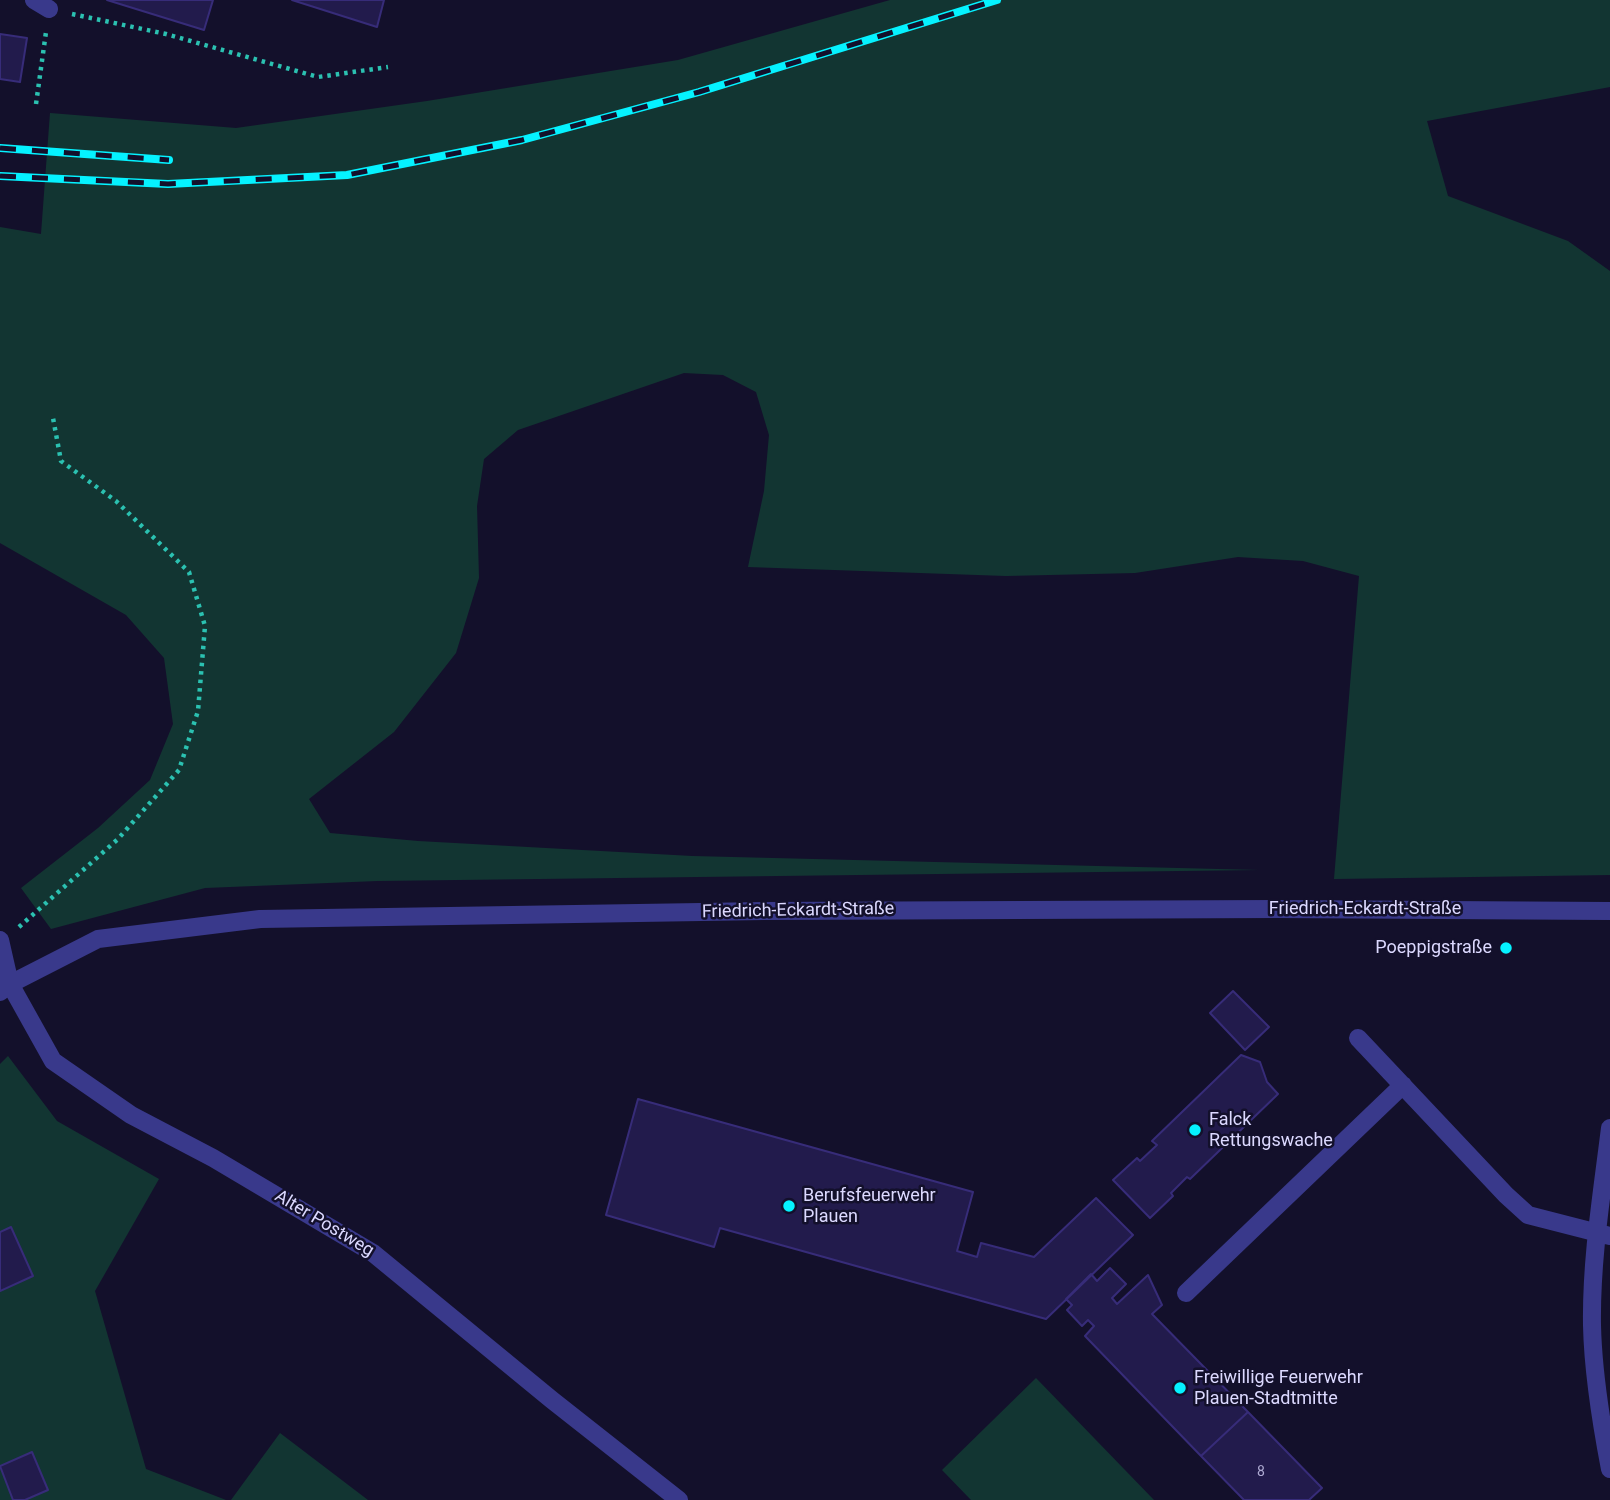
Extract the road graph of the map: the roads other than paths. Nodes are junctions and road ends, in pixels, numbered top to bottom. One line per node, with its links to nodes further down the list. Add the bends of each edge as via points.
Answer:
1 (1610, 911): 3 (street, Friedrich-Eckardt-Straße, via 832,910 260,919 98,939)
2 (2, 943): 3 (street, Alter Postweg)
3 (5, 988): 10 (street, Alter Postweg, via 52,1061 131,1115 373,1253)
4 (1359, 1038): 5 (street)
5 (1403, 1085): 7 (street, via 1528,1214); 8 (street)
6 (1610, 1128): 7 (street)
7 (1603, 1235): 9 (street, via 1592,1325)
8 (1186, 1293)
9 (1610, 1469)
10 (679, 1500)

